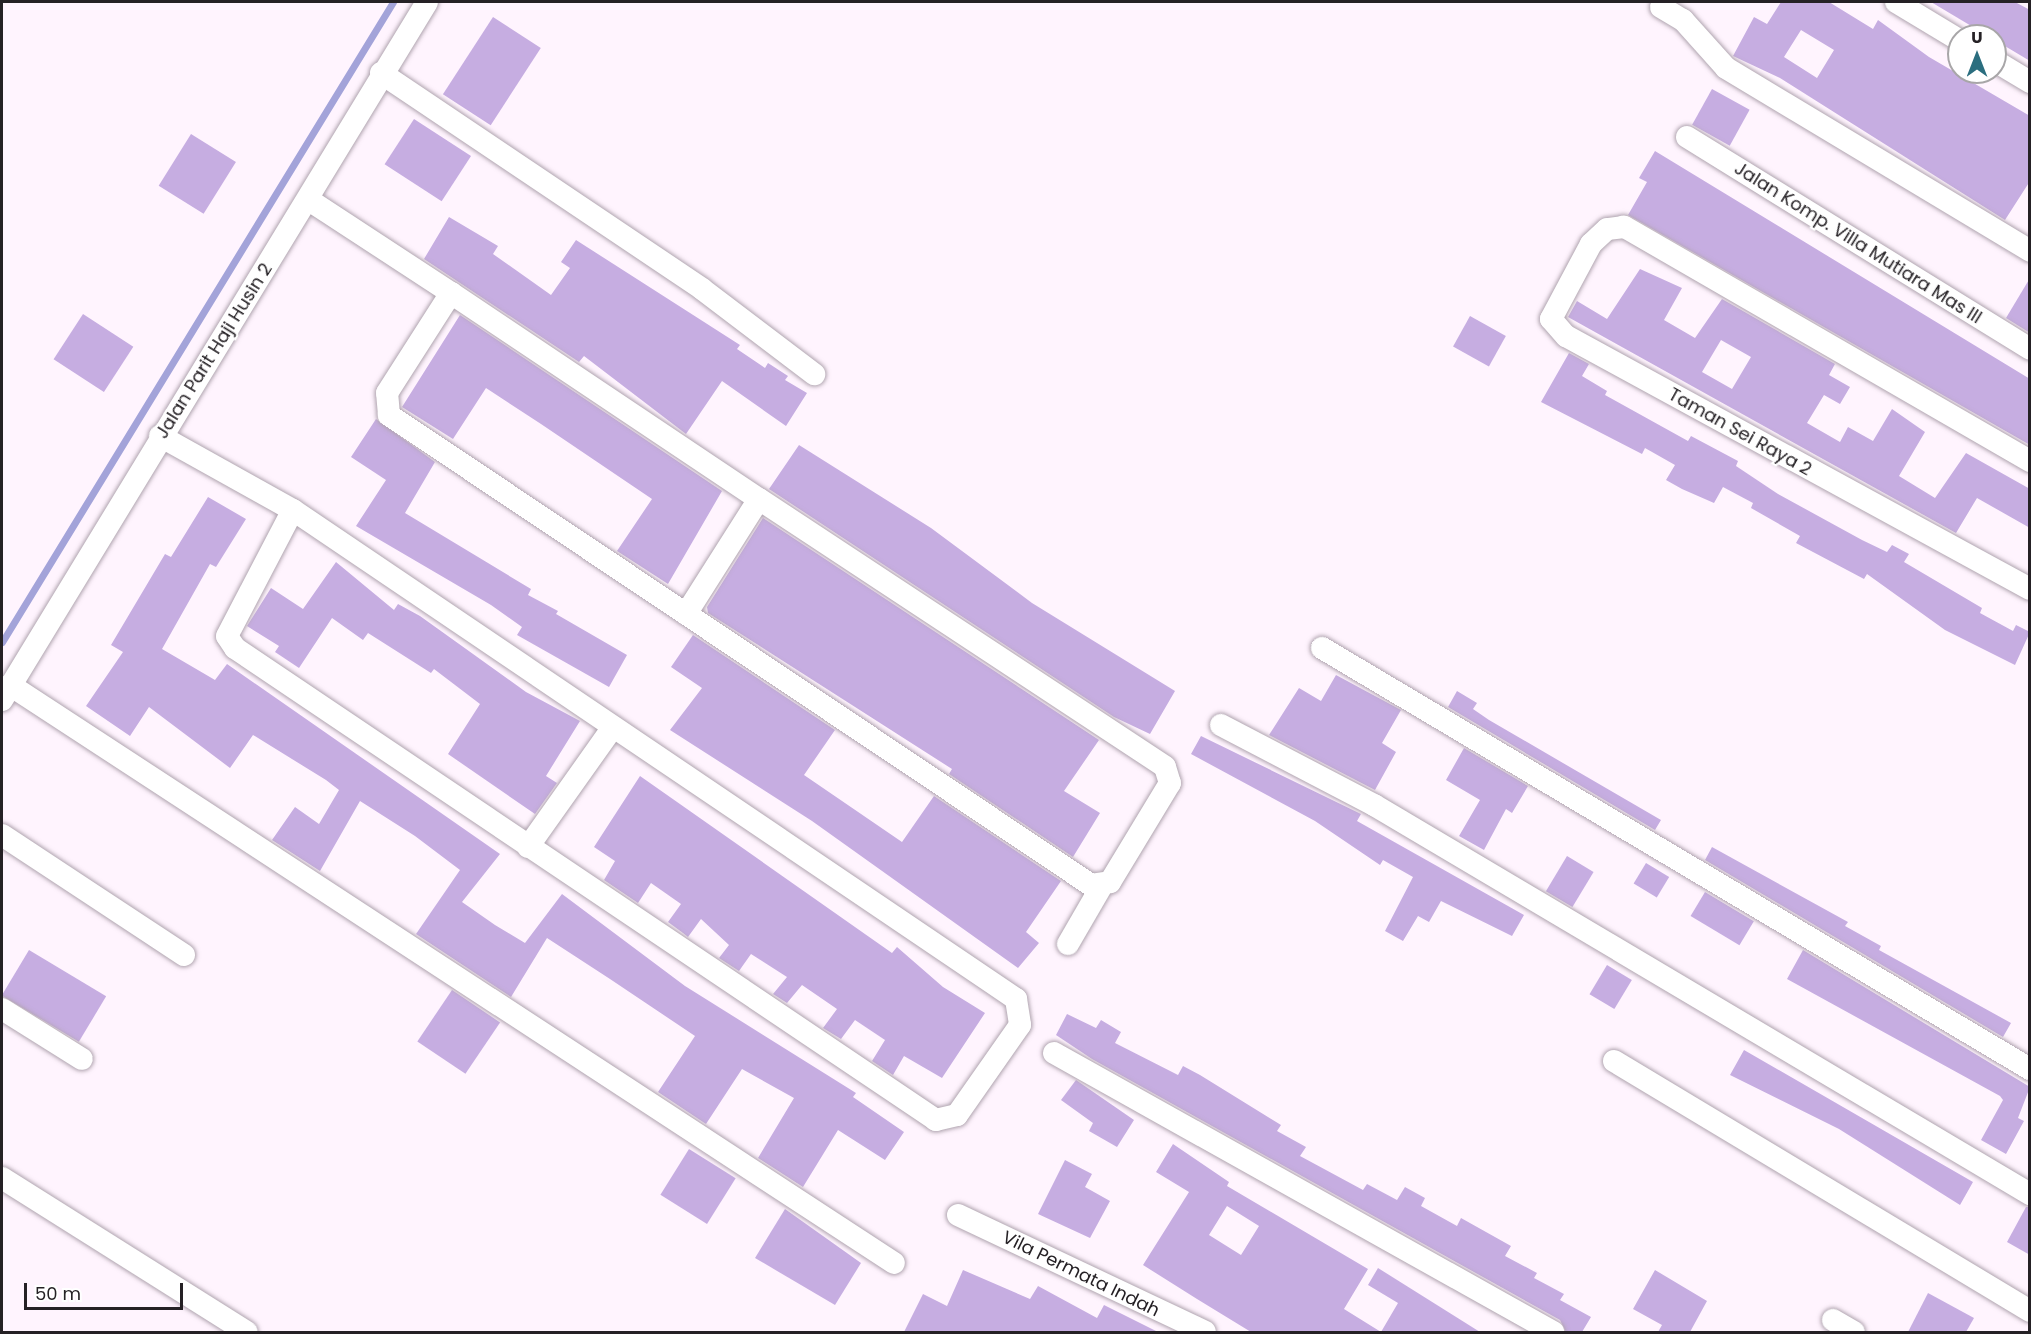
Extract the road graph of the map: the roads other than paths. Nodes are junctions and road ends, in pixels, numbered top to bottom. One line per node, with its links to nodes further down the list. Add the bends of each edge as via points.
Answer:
1 (428, 2): 6 (street, Jalan Parit Haji Husin 2)
2 (1896, 2): 4 (street)
3 (1661, 7): 10 (street, via 1683,20 1726,68)
4 (1947, 33)
5 (2007, 68): 7 (street)
6 (381, 73): 9 (street, Jalan Parit Haji Husin 2); 13 (street, via 702,290)
7 (2030, 82)
8 (1686, 137): 12 (street, Jalan Komp. Villa Mutiara Mas III)
9 (309, 200): 11 (street); 14 (street, Jalan Parit Haji Husin 2)
10 (2030, 250)
11 (451, 293): 16 (street); 19 (street, via 387,393 389,415)
12 (2030, 349)
13 (814, 374)
14 (160, 436): 17 (street); 21 (street, Jalan Parit Haji Husin 2)
15 (2030, 461): 18 (street, Taman Sei Raya 2, via 1615,228 1591,244 1551,319 1566,336)
16 (759, 499): 19 (street); 26 (street, via 1166,767 1170,783 1110,882)
17 (293, 510): 23 (street); 25 (street, via 227,636 229,643)
18 (2030, 590)
19 (686, 614): 26 (street)
20 (1322, 648): 33 (street)
21 (6, 693): 37 (street)
22 (1221, 725): 35 (street, via 1374,805)
23 (613, 727): 25 (street); 25 (street, via 1016,999 1020,1026 957,1115 943,1122)
24 (2, 835): 28 (street)
25 (528, 847)
26 (1101, 887): 27 (street)
27 (1068, 944)
28 (183, 955)
29 (2, 1009): 31 (street)
30 (1054, 1053): 42 (street)
31 (81, 1059)
32 (1614, 1061): 38 (street)
33 (2030, 1069)
34 (2, 1178): 40 (street)
35 (2030, 1194)
36 (958, 1215): 41 (street, Vila Permata Indah)
37 (894, 1263)
38 (2030, 1311)
39 (1833, 1320): 43 (street)
40 (247, 1332)
41 (1205, 1332)
42 (1553, 1332)
43 (1854, 1332)

